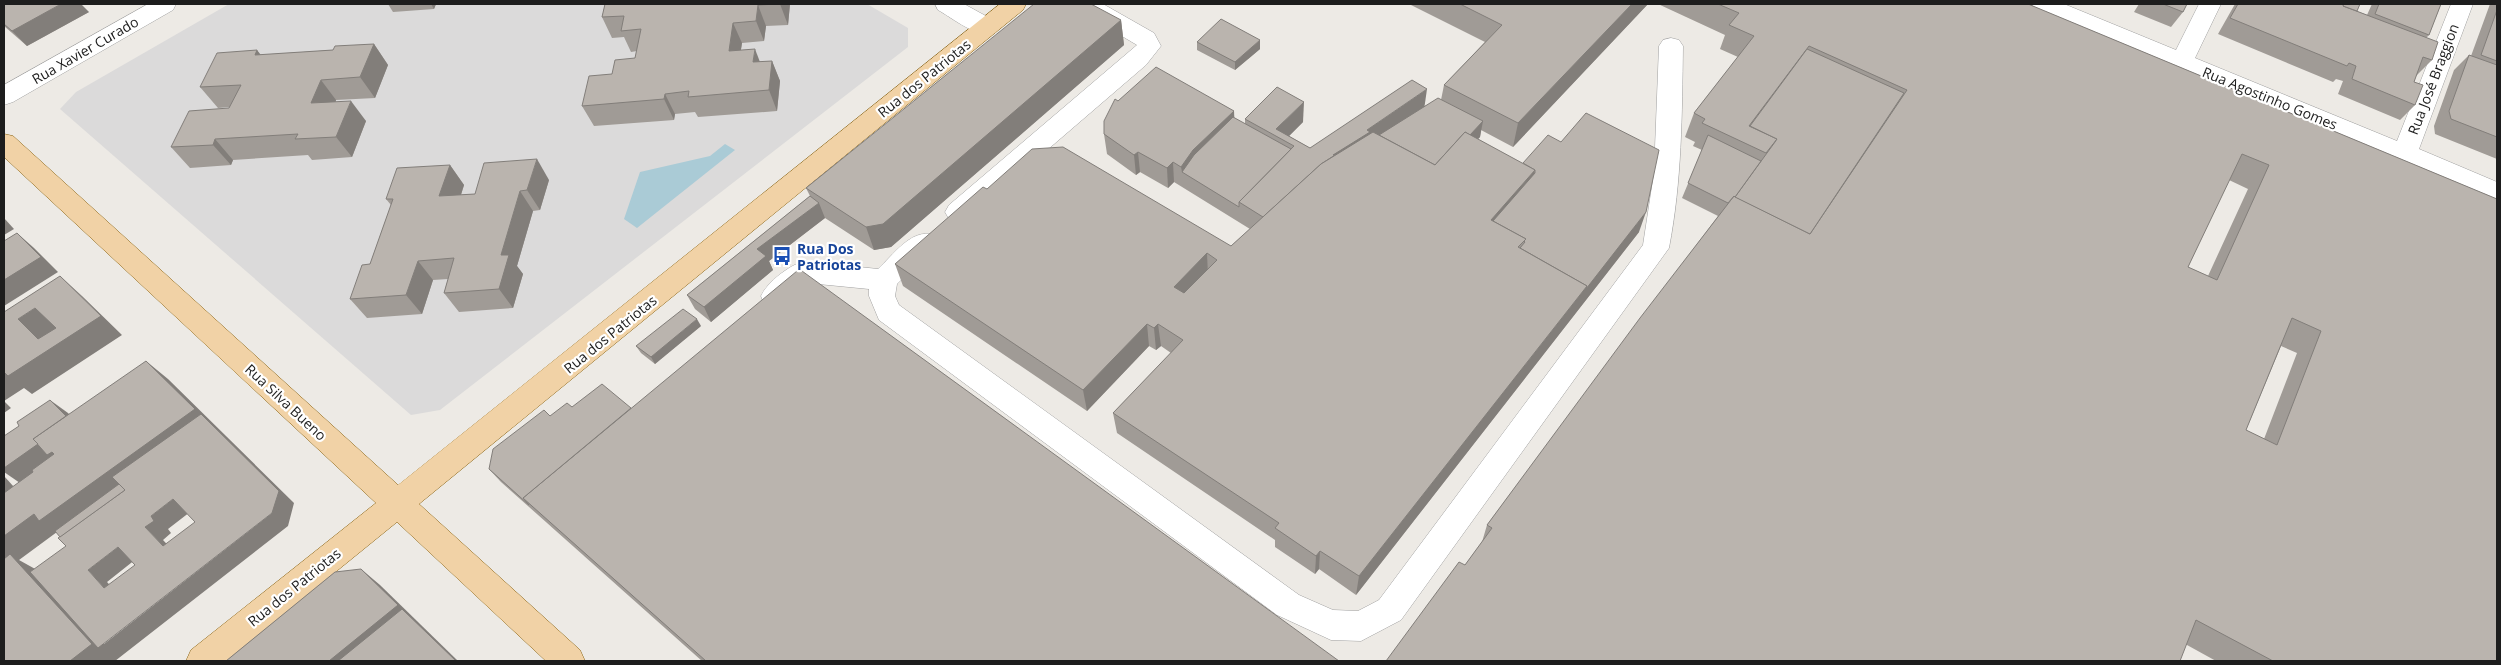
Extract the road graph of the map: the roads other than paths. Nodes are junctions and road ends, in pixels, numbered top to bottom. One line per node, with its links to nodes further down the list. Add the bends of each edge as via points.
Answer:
1 (165, 4): 11 (street, Rua Xavier Curado)
2 (946, 4): 8 (street)
3 (1015, 4): 8 (main road, Rua dos Patriotas)
4 (1086, 4): 15 (street, via 1146,39 1149,46 1138,59 900,262)
5 (2043, 4): 10 (street, Rua Agostinho Gomes)
6 (2210, 4): 10 (street)
7 (2462, 4): 12 (street, Rua José Braggion)
8 (987, 27): 17 (main road, Rua dos Patriotas)
9 (1671, 46): 15 (street, via 1669,167 1656,248 1390,610 1361,626 1331,625 1288,604 888,312 882,296)
10 (2182, 61): 12 (street, Rua Agostinho Gomes)
11 (4, 96)
12 (2405, 153): 14 (street, Rua Agostinho Gomes)
13 (10, 155): 17 (main road, Rua Silva Bueno)
14 (2497, 192)
15 (884, 280): 16 (street, via 802,272)
16 (759, 309)
17 (397, 504): 18 (main road, Rua dos Patriotas); 19 (main road, Rua Silva Bueno)
18 (202, 661)
19 (569, 661)

